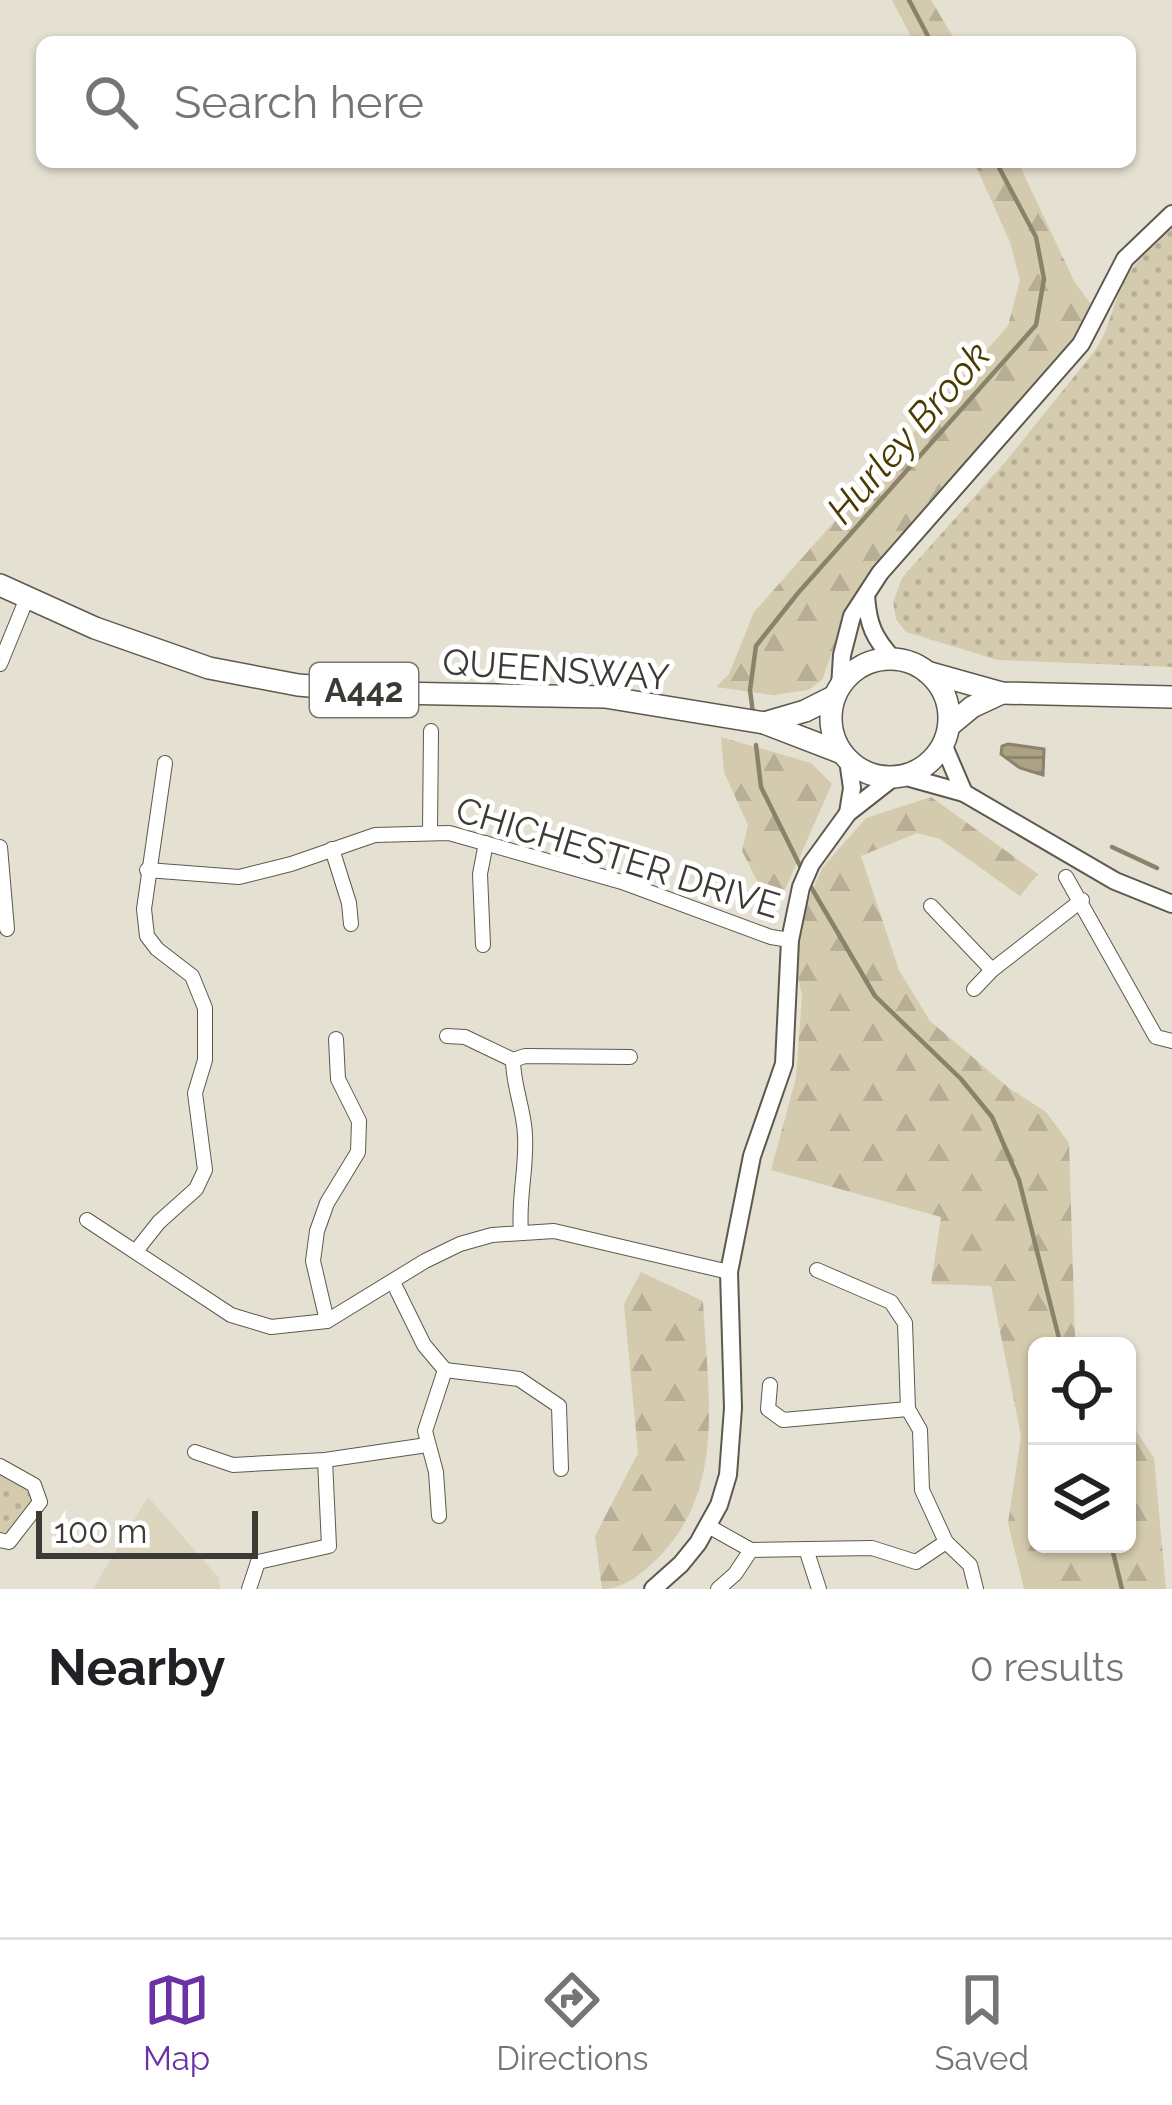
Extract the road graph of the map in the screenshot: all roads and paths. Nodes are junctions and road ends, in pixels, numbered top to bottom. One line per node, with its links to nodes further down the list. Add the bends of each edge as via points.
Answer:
1 (1172, 214): 3 (street, via 1125,259 1081,344)
2 (0, 586): 4 (main road, QUEENSWAY / A442)
3 (866, 596): 5 (street, via 875,640); 8 (street, via 852,616)
4 (27, 598): 6 (street); 11 (main road, QUEENSWAY / A442, via 209,668 298,685 605,697)
5 (893, 659): 7 (main road); 8 (main road, A442, via 854,671)
6 (0, 664)
7 (926, 671): 9 (main road); 13 (main road, via 948,706)
8 (837, 692): 11 (main road, A442, via 805,711); 14 (main road, via 833,735)
9 (1002, 693): 10 (main road); 13 (main road, via 971,707)
10 (1172, 697)
11 (756, 722): 14 (main road, A442)
12 (431, 731): 19 (street)
13 (946, 735): 16 (main road, via 920,770); 17 (street)
14 (845, 756): 16 (main road, A442, via 877,776); 18 (street)
15 (165, 763): 23 (street)
16 (899, 776): 17 (street); 18 (street)
17 (964, 793): 26 (street, via 1115,881)
18 (848, 812): 30 (street, via 801,887)
19 (430, 831): 20 (street, CHICHESTER DRIVE); 22 (street, CHICHESTER DRIVE, via 375,835)
20 (485, 842): 30 (street, CHICHESTER DRIVE); 31 (street)
21 (0, 847): 29 (street)
22 (332, 849): 23 (street, CHICHESTER DRIVE, via 238,877); 28 (street)
23 (147, 870): 41 (street, via 147,936 193,976 205,1008 205,1060 195,1093 205,1170 196,1190)
24 (1066, 877): 25 (street)
25 (1082, 900): 32 (street); 36 (street, via 1156,1037)
26 (1172, 904)
27 (931, 906): 32 (street)
28 (351, 924)
29 (7, 928)
30 (790, 940): 43 (street, via 784,1064 752,1156)
31 (483, 945)
32 (992, 970): 33 (street)
33 (974, 988)
34 (447, 1036): 38 (street)
35 (336, 1040): 45 (street, via 338,1078 359,1121 358,1152 317,1231 314,1261)
36 (1172, 1041)
37 (630, 1057): 38 (street)
38 (513, 1060): 40 (street, via 525,1135)
39 (87, 1220): 41 (street)
40 (521, 1232): 43 (street, via 586,1236); 44 (street, via 460,1244)
41 (136, 1251): 45 (street, via 231,1316 271,1327)
42 (817, 1270): 48 (street, via 891,1302 904,1323)
43 (729, 1272): 55 (street, via 732,1454)
44 (393, 1282): 45 (street); 46 (street)
45 (327, 1321)
46 (445, 1370): 49 (street); 53 (street, via 519,1379 559,1406)
47 (770, 1385): 48 (street, via 768,1409 783,1420)
48 (908, 1409): 57 (street, via 920,1430 922,1490)
49 (427, 1445): 51 (street); 54 (street)
50 (195, 1452): 51 (street, via 233,1465)
51 (325, 1460): 60 (street, via 328,1546 258,1562)
52 (0, 1466): 56 (street, via 34,1485 40,1502 10,1542)
53 (561, 1469)
54 (440, 1516)
55 (708, 1526): 58 (street); 61 (street)
56 (0, 1540)
57 (946, 1542): 59 (street, via 916,1562 872,1548); 64 (street, via 970,1565)
58 (751, 1550): 59 (street); 62 (street)
59 (806, 1550): 63 (street)
60 (249, 1589)
61 (652, 1589)
62 (718, 1589)
63 (819, 1589)
64 (976, 1589)

